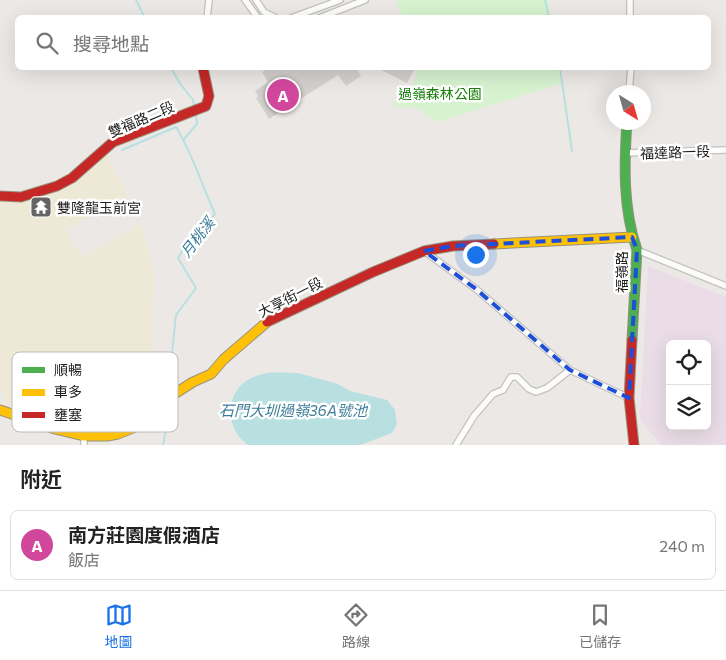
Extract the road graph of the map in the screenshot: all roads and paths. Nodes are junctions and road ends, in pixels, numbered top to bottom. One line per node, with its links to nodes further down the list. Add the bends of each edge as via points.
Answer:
1 (209, 0): 7 (street)
2 (245, 0): 8 (street)
3 (256, 0): 9 (street)
4 (340, 0): 10 (street)
5 (365, 0): 11 (street)
6 (630, 0): 12 (street)
7 (207, 15)
8 (256, 15)
9 (270, 15)
10 (299, 15)
11 (326, 15)
12 (630, 15)
13 (203, 70): 19 (street, 雙福路二段, via 209,96 206,106 113,142 72,178 57,186 22,198)
14 (631, 70): 15 (street)
15 (630, 85)
16 (626, 130): 18 (street, 福嶺路)
17 (726, 150): 18 (street, 福達路一段)
18 (624, 153): 20 (street, 福嶺路)
19 (0, 196)
20 (632, 237): 21 (street, 福嶺路); 22 (street, 大享街一段, via 452,246)
21 (637, 250): 23 (street); 26 (street, 福嶺路)
22 (424, 251): 24 (street, via 476,289); 25 (street, 大享街一段, via 266,323 211,374)
23 (726, 286)
24 (570, 370): 26 (street); 32 (street, via 547,388 536,392 517,377 511,377 504,390 493,394 474,416)
25 (178, 391)
26 (629, 398): 33 (street, 福嶺路)
27 (0, 410): 28 (street)
28 (12, 414)
29 (62, 432): 31 (street)
30 (122, 432): 31 (street, 大享街一段)
31 (84, 441)
32 (456, 445)
33 (634, 445)

